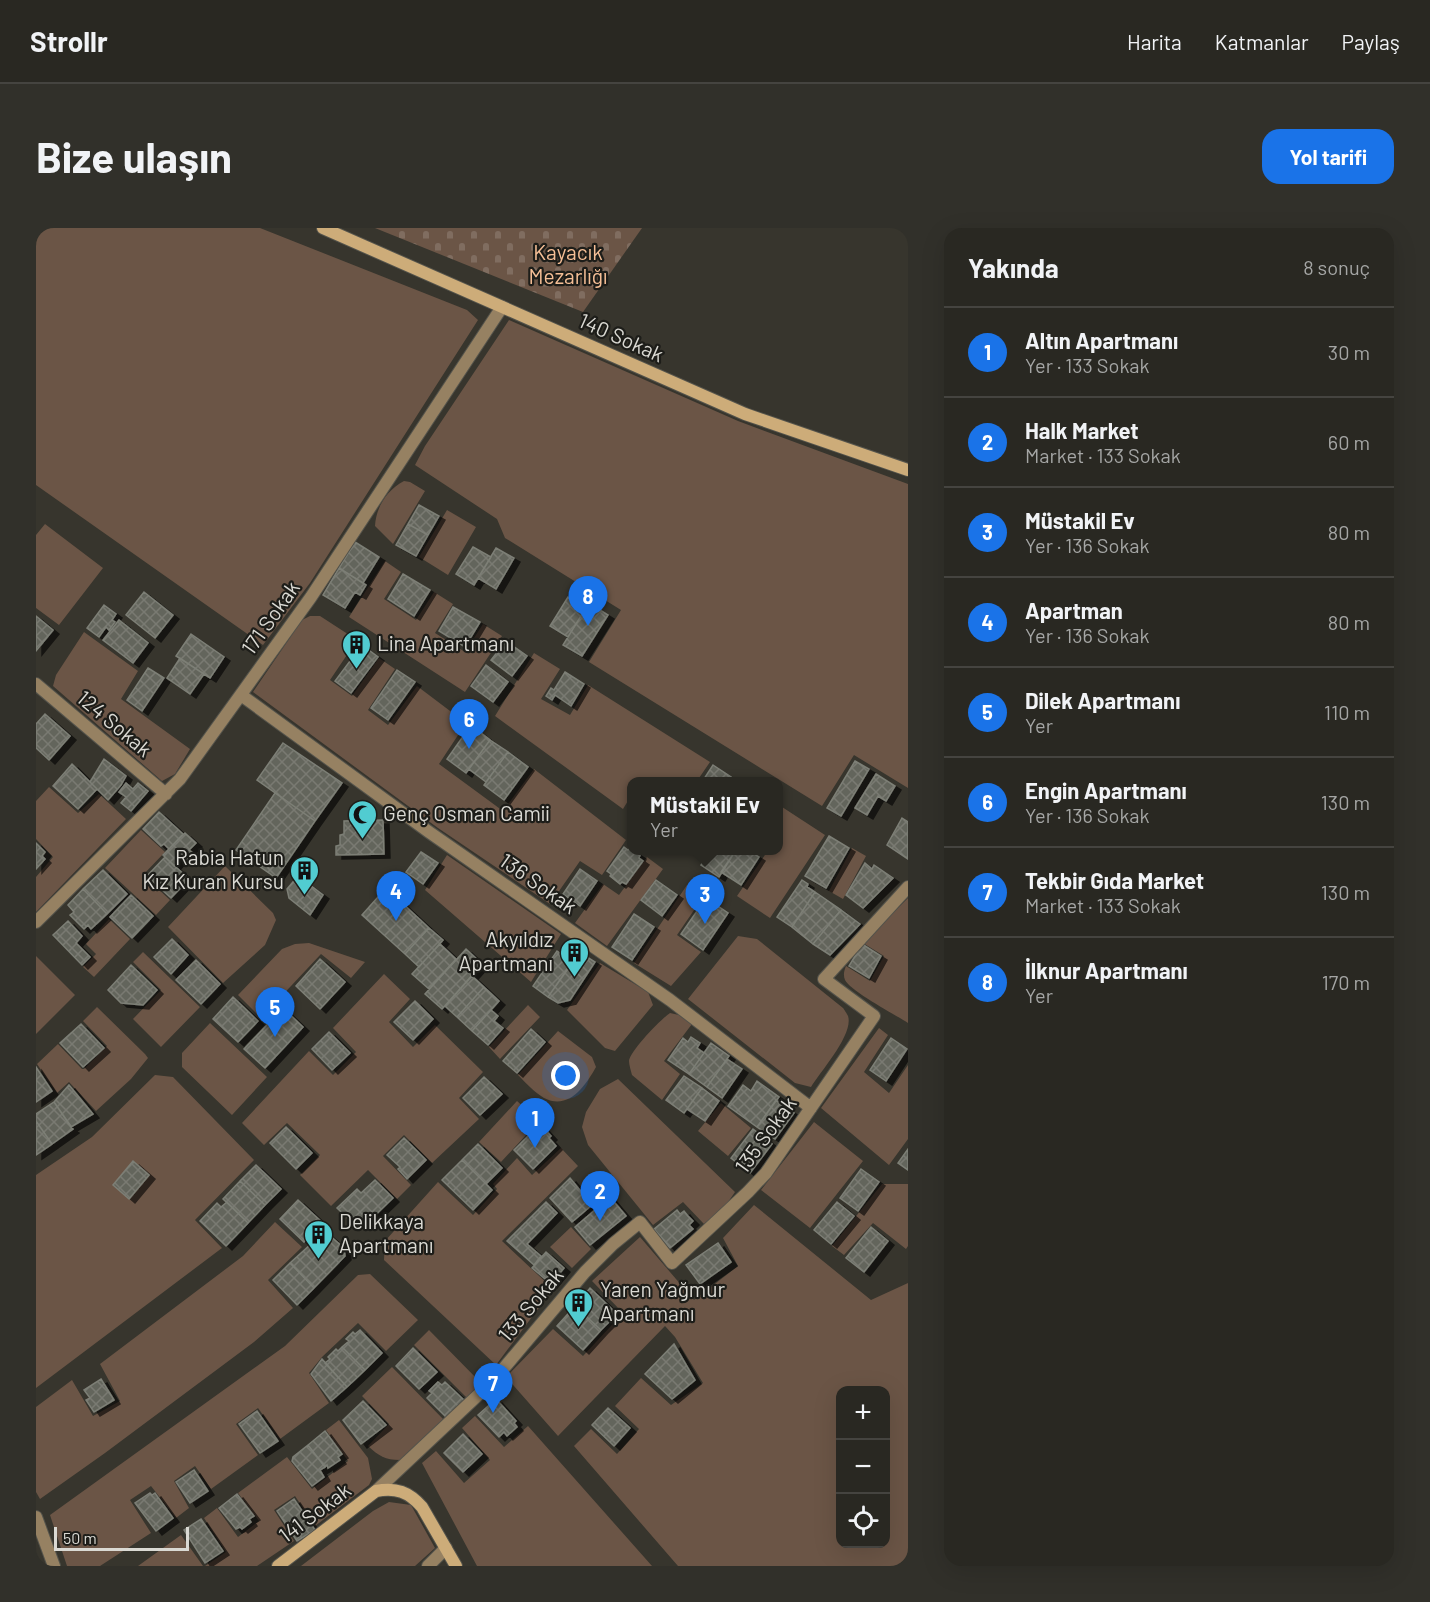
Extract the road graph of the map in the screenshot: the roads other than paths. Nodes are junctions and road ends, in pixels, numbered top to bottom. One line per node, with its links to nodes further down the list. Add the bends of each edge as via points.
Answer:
1 (323, 228): 2 (main road, 140 Sokak)
2 (502, 307): 3 (main road, 140 Sokak, via 745,414); 5 (street, 171 Sokak, via 355,532)
3 (908, 470)
4 (36, 684): 6 (street, 124 Sokak)
5 (241, 695): 6 (street, 171 Sokak); 9 (street, 136 Sokak, via 670,1000)
6 (166, 794): 8 (street, 171 Sokak)
7 (908, 887): 9 (street, 135 Sokak, via 825,979 874,1016)
8 (36, 922)
9 (810, 1108): 10 (street, 135 Sokak, via 766,1173 672,1263)
10 (640, 1222): 11 (street, 133 Sokak, via 585,1272 493,1381)
11 (376, 1491): 13 (main road, via 393,1489 411,1496); 15 (main road, 141 Sokak)
12 (36, 1517): 14 (street)
13 (446, 1548): 16 (street); 17 (main road)
14 (54, 1566)
15 (278, 1566)
16 (428, 1566)
17 (456, 1566)

